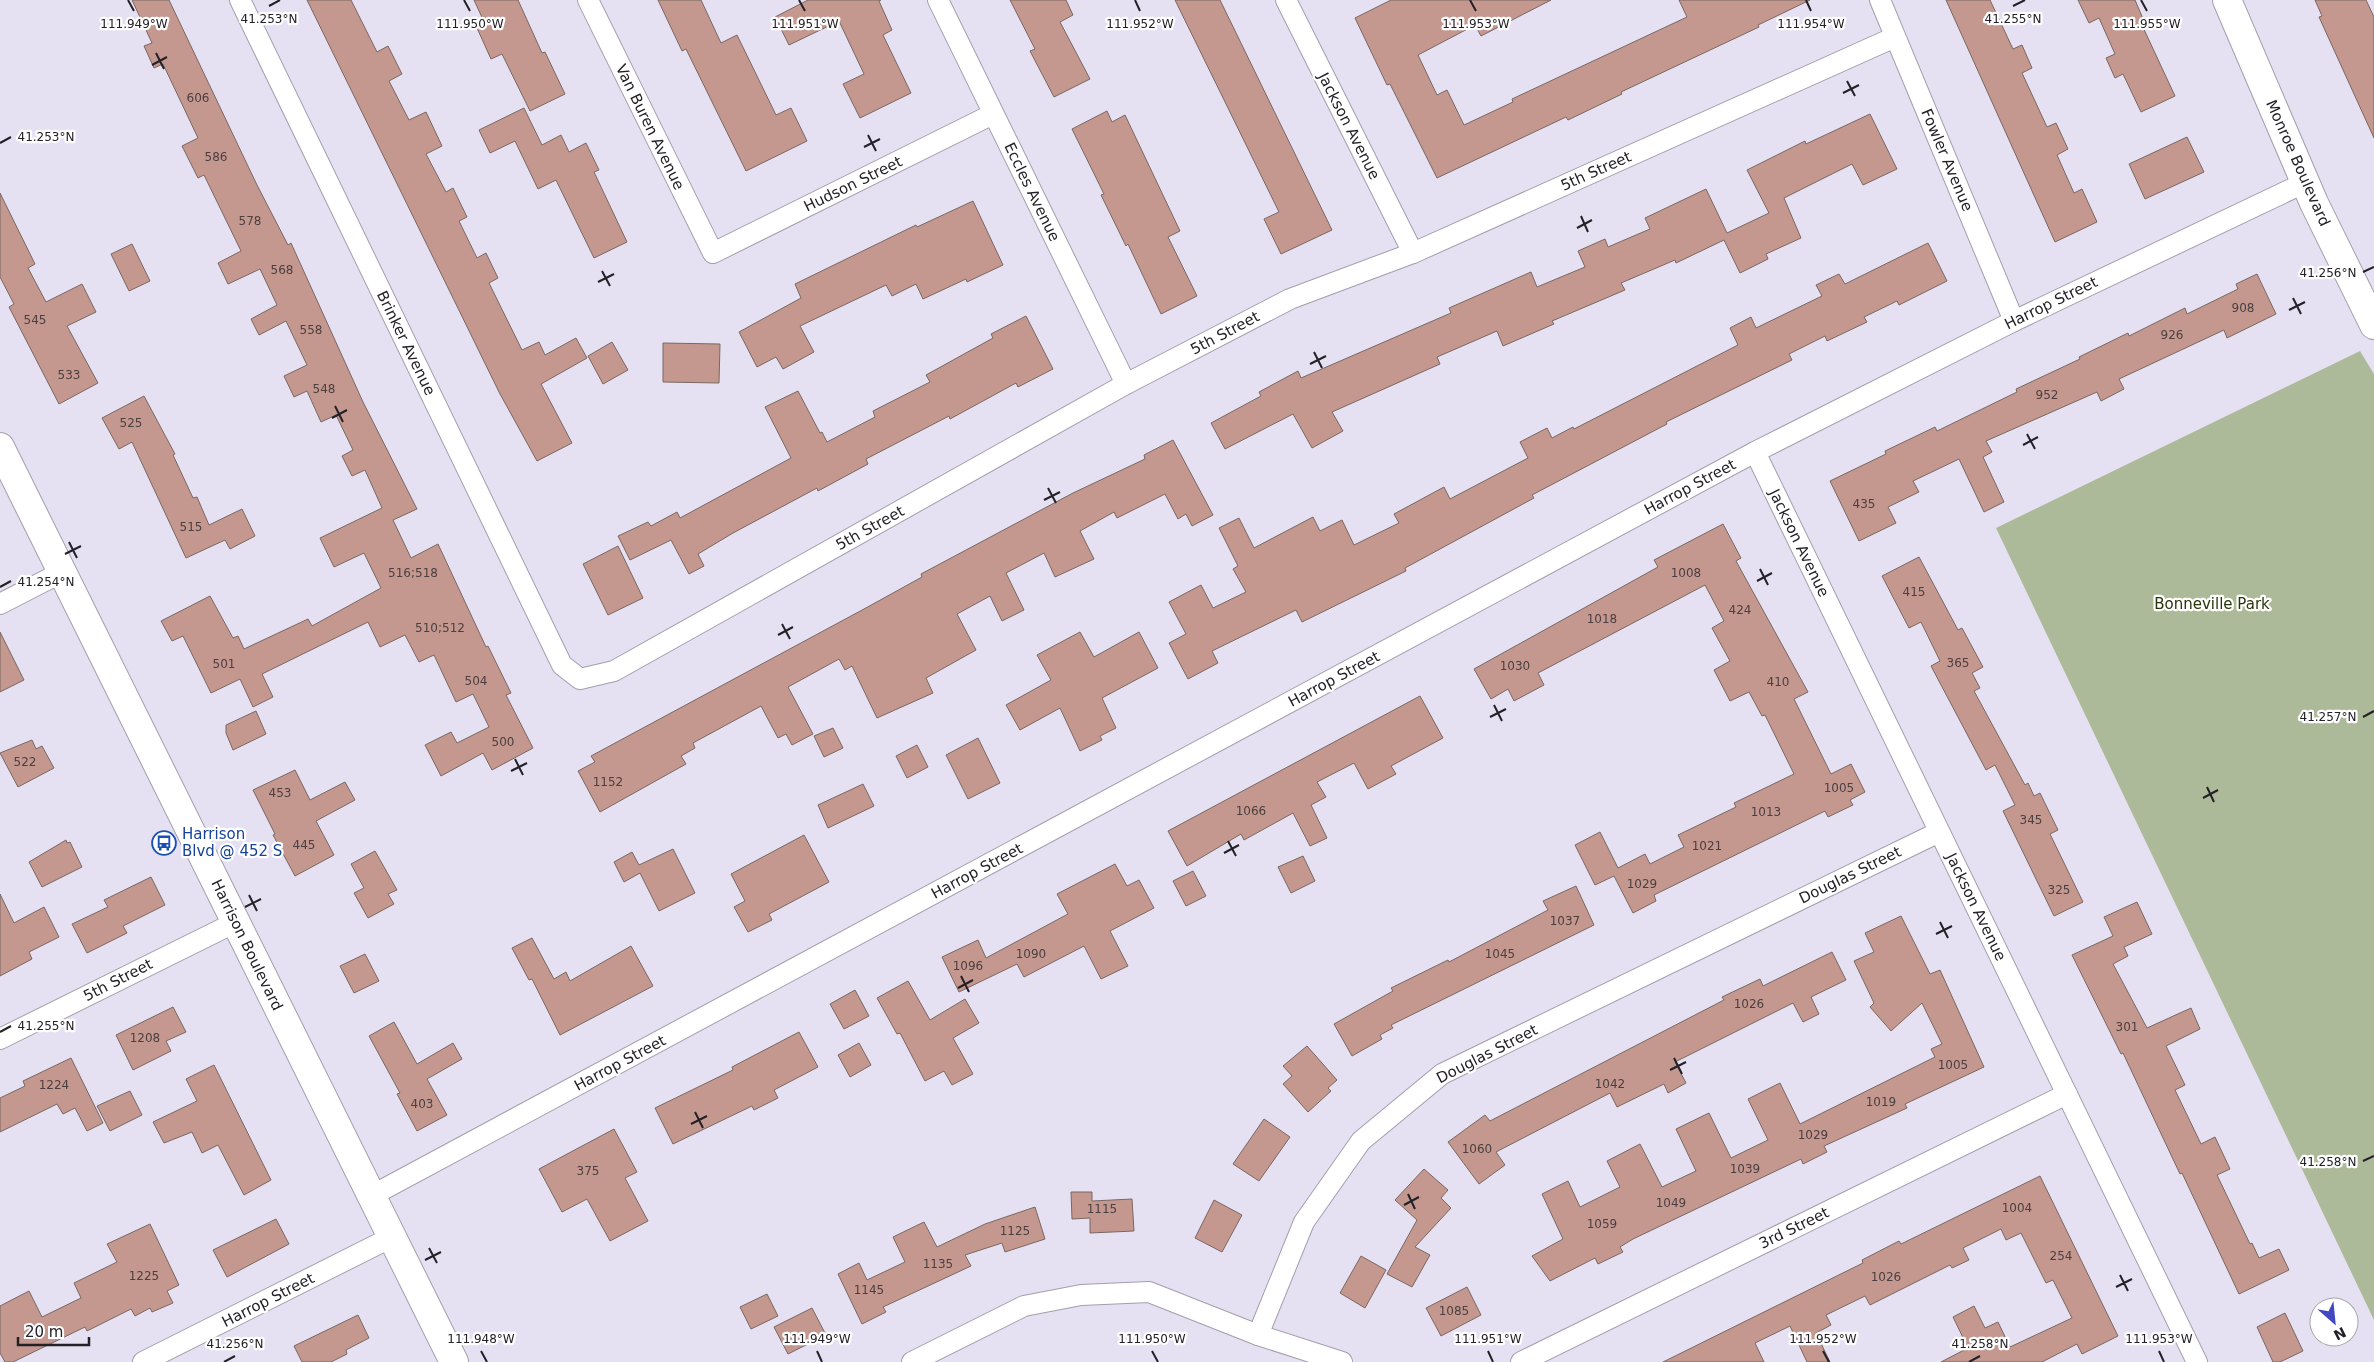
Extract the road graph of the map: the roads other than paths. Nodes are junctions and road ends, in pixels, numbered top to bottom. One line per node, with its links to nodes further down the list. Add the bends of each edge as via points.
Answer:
1 (240, 0): 19 (street, Brinker Avenue, via 562,665)
2 (588, 0): 10 (street, Van Buren Avenue)
3 (938, 0): 8 (street, Eccles Avenue)
4 (1286, 0): 11 (street, Jackson Avenue)
5 (1880, 0): 7 (street, Fowler Avenue)
6 (2227, 0): 9 (main road, Monroe Boulevard)
7 (1895, 37): 11 (street, 5th Street); 12 (street, Fowler Avenue)
8 (993, 114): 10 (street, Hudson Street); 14 (street, Eccles Avenue)
9 (2306, 182): 12 (street, Harrop Street); 13 (main road, Monroe Boulevard)
10 (713, 253)
11 (1412, 253): 14 (street, 5th Street, via 1290,299)
12 (2014, 321): 16 (street, Harrop Street)
13 (2374, 325)
14 (1126, 384): 19 (street, 5th Street, via 614,671)
15 (0, 448): 17 (main road, Harrison Boulevard)
16 (1755, 452): 20 (street, Jackson Avenue); 24 (street, Harrop Street)
17 (62, 572): 18 (street); 21 (main road, Harrison Boulevard)
18 (0, 604)
19 (580, 679)
20 (1940, 832): 23 (street, Jackson Avenue); 26 (street, Douglas Street, via 1442,1074 1361,1141 1304,1222)
21 (236, 922): 22 (street, 5th Street); 24 (main road, Harrison Boulevard)
22 (0, 1039)
23 (2067, 1094): 27 (street, Jackson Avenue); 32 (street, 3rd Street)
24 (371, 1196): 25 (main road, Harrison Boulevard)
25 (392, 1237): 28 (street, Harrop Street); 29 (main road, Harrison Boulevard)
26 (1258, 1335): 30 (street, via 1148,1292 1081,1296 1024,1306); 31 (street)
27 (2193, 1361)
28 (143, 1362)
29 (454, 1362)
30 (912, 1362)
31 (1342, 1362)
32 (1521, 1362)

